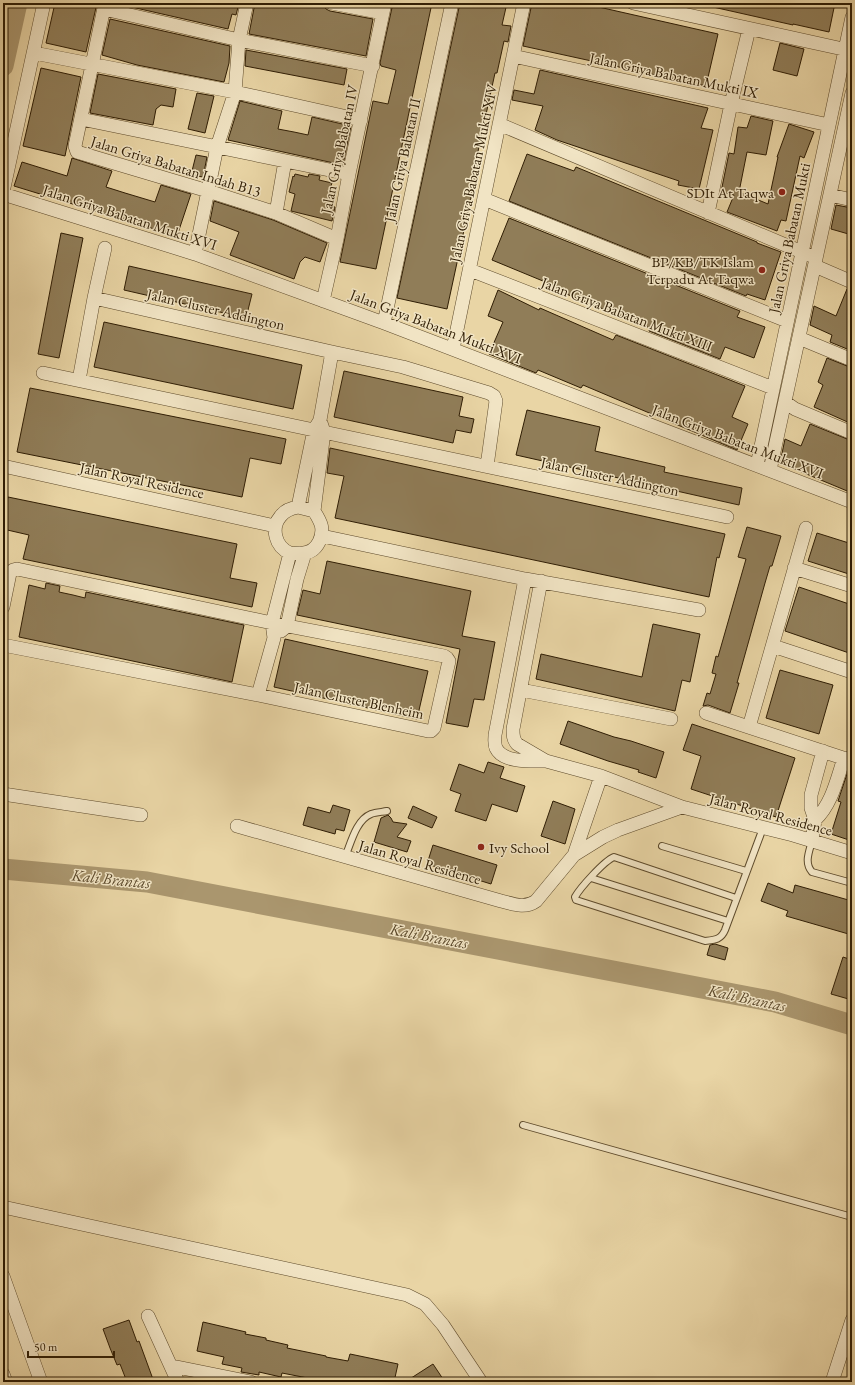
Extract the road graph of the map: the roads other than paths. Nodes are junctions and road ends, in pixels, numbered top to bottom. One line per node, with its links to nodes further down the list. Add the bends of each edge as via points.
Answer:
1 (44, 3): 13 (street)
2 (247, 3): 11 (street)
3 (332, 3): 8 (street)
4 (452, 3): 45 (street, Jalan Griya Babatan II)
5 (524, 3): 14 (street, Jalan Griya Babatan Mukti XIV)
6 (633, 3): 10 (street)
7 (104, 6): 11 (street); 15 (street)
8 (384, 8): 16 (street, Jalan Griya Babatan IV)
9 (852, 17): 12 (street, Jalan Griya Babatan Mukti)
10 (750, 29): 12 (street); 19 (street)
11 (239, 40): 16 (street); 17 (street)
12 (849, 50): 23 (street, Jalan Griya Babatan Mukti)
13 (34, 52): 15 (street); 29 (street)
14 (513, 56): 19 (street, Jalan Griya Babatan Mukti IX); 22 (street, Jalan Griya Babatan Mukti XIV)
15 (93, 63): 17 (street); 20 (street)
16 (373, 66): 21 (street, Jalan Griya Babatan IV)
17 (234, 92): 21 (street); 25 (street)
18 (852, 93): 24 (street, Jalan Griya Babatan Mukti)
19 (731, 104): 23 (street, Jalan Griya Babatan Mukti IX); 33 (street)
20 (81, 119): 25 (street); 28 (street, Jalan Griya Babatan Indah B13, via 75,146 77,152)
21 (361, 120): 27 (street, Jalan Griya Babatan IV)
22 (499, 124): 31 (street, Jalan Griya Babatan Mukti XIV); 33 (street)
23 (829, 125): 37 (street, Jalan Griya Babatan Mukti)
24 (848, 130): 30 (street, Jalan Griya Babatan Mukti)
25 (217, 147): 26 (street); 28 (street)
26 (285, 161): 27 (street); 34 (street, Jalan Griya Babatan Indah B13)
27 (349, 174): 35 (street, Jalan Griya Babatan IV)
28 (208, 191): 34 (street, Jalan Griya Babatan Indah B13); 38 (street)
29 (3, 193): 38 (street, Jalan Griya Babatan Mukti XVI)
30 (830, 195): 32 (street); 39 (street, Jalan Griya Babatan Mukti)
31 (484, 199): 40 (street, Jalan Griya Babatan Mukti XIV); 44 (street)
32 (852, 200)
33 (708, 212): 37 (street)
34 (276, 213): 35 (street, Jalan Griya Babatan Indah B13)
35 (337, 239): 43 (street, Jalan Griya Babatan IV)
36 (105, 248): 42 (street)
37 (802, 251): 39 (street); 44 (street, Jalan Griya Babatan Mukti)
38 (195, 254): 43 (street, Jalan Griya Babatan Mukti XVI)
39 (815, 262): 41 (street); 46 (street, Jalan Griya Babatan Mukti)
40 (470, 270): 47 (street, Jalan Griya Babatan Mukti XIV); 52 (street, Jalan Griya Babatan Mukti XIII)
41 (852, 282)
42 (94, 298): 48 (street, Jalan Cluster Addington); 51 (street)
43 (323, 301): 45 (street, Jalan Griya Babatan Mukti XVI)
44 (787, 321): 52 (street, Jalan Griya Babatan Mukti)
45 (384, 323): 47 (street, Jalan Griya Babatan Mukti XVI)
46 (799, 338): 49 (street); 53 (street, Jalan Griya Babatan Mukti)
47 (454, 349): 56 (street, Jalan Griya Babatan Mukti XVI)
48 (332, 352): 54 (street); 58 (street, Jalan Cluster Addington, via 403,367 494,396 496,401)
49 (852, 360)
50 (43, 373): 51 (street, Jalan Cluster Addington)
51 (79, 380): 54 (street, Jalan Cluster Addington)
52 (773, 388): 56 (street, Jalan Griya Babatan Mukti)
53 (785, 402): 55 (street); 59 (street, Jalan Griya Babatan Mukti)
54 (319, 427): 58 (street, Jalan Cluster Addington); 61 (street); 62 (street)
55 (852, 433)
56 (757, 465): 59 (street, Jalan Griya Babatan Mukti XVI)
57 (3, 466): 64 (street, Jalan Royal Residence)
58 (487, 466): 63 (street, Jalan Cluster Addington)
59 (770, 470): 60 (street, Jalan Griya Babatan Mukti XVI)
60 (852, 502)
61 (298, 507): 62 (street); 64 (street, via 280,516)
62 (314, 511): 66 (street, via 322,524)
63 (727, 517)
64 (275, 526): 67 (street, via 275,537 281,547)
65 (806, 528): 69 (street)
66 (322, 536): 68 (street, via 316,548); 70 (street)
67 (290, 553): 68 (street); 75 (street)
68 (305, 553): 76 (street)
69 (794, 568): 72 (street); 79 (street)
70 (525, 579): 71 (street); 88 (street, Jalan Royal Residence, via 495,746 500,754 507,758)
71 (541, 582): 74 (street); 81 (street, Jalan Royal Residence)
72 (852, 586)
73 (3, 607): 75 (street, Jalan Cluster Blenheim, via 10,573 17,569)
74 (699, 610)
75 (272, 623): 76 (street, Jalan Cluster Blenheim); 77 (street)
76 (287, 626): 77 (street); 82 (street, Jalan Cluster Blenheim, via 447,658 434,728 428,731)
77 (274, 638): 82 (street)
78 (3, 644): 82 (street, Jalan Cluster Blenheim)
79 (773, 646): 80 (street); 85 (street)
80 (852, 672)
81 (521, 690): 84 (street); 88 (street, Jalan Royal Residence, via 513,729 514,741)
82 (258, 695)
83 (706, 713): 85 (street)
84 (671, 719)
85 (749, 727): 86 (street)
86 (823, 751): 87 (street); 94 (street, via 811,795 811,808)
87 (848, 759): 94 (street, via 823,812)
88 (549, 762): 89 (street, Jalan Royal Residence)
89 (601, 776): 91 (street, Jalan Royal Residence); 100 (street, Jalan Royal Residence)
90 (3, 794): 93 (street)
91 (682, 807): 96 (street, Jalan Royal Residence); 100 (street, Jalan Royal Residence, via 618,830)
92 (387, 811): 101 (lane, via 371,814 362,820)
93 (141, 815)
94 (815, 820): 97 (street)
95 (237, 826): 101 (street, Jalan Royal Residence)
96 (763, 828): 97 (street, Jalan Royal Residence); 102 (lane)
97 (812, 841): 99 (street, Jalan Royal Residence); 104 (lane, via 807,862 812,872)
98 (662, 846): 102 (lane)
99 (852, 854)
100 (574, 855): 101 (street, Jalan Royal Residence, via 536,901 531,905 521,906)
101 (345, 857)
102 (746, 871): 105 (lane)
103 (591, 878): 105 (lane, via 614,857); 106 (lane); 106 (lane, via 577,892 574,897 576,900 705,941 716,940 722,936)
104 (852, 883)
105 (736, 898): 106 (lane)
106 (728, 921)
107 (523, 1125): 109 (lane)
108 (3, 1207): 119 (street, via 407,1294 425,1304 443,1325)
109 (852, 1217)
110 (3, 1276): 116 (street)
111 (148, 1316): 113 (street)
112 (852, 1320): 120 (street)
113 (172, 1366): 117 (street); 118 (street)
114 (3, 1374): 115 (street)
115 (6, 1382)
116 (41, 1382)
117 (178, 1382)
118 (251, 1382)
119 (481, 1382)
120 (832, 1382)

